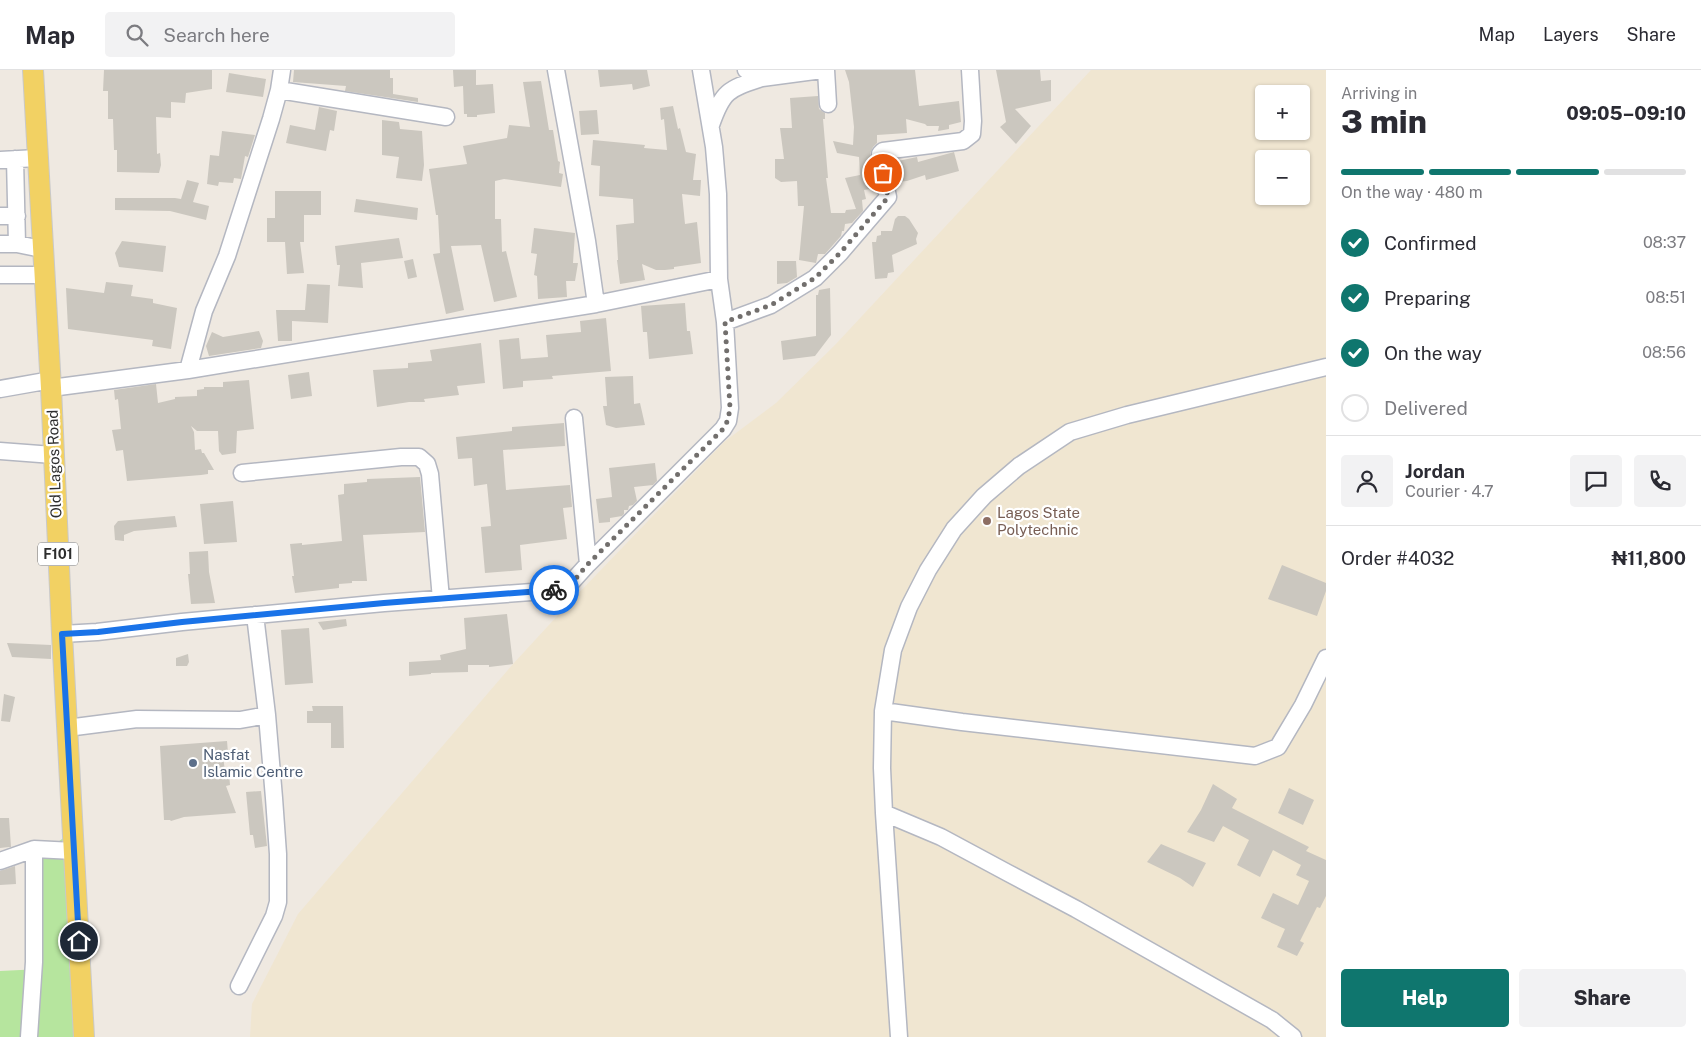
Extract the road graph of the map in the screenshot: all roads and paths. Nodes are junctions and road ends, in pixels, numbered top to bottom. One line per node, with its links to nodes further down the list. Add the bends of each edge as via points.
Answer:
1 (33, 70): 14 (main road, Old Lagos Road / F101)
2 (282, 70): 10 (street)
3 (556, 70): 24 (street)
4 (701, 70): 13 (street)
5 (746, 70): 9 (street)
6 (822, 70): 9 (street)
7 (826, 70): 11 (street)
8 (970, 70): 25 (street, via 972,134 963,141 883,151 880,159 888,197 840,253 815,278 786,296)
9 (762, 78): 13 (street, via 728,92 718,105)
10 (279, 90): 12 (street); 27 (street, via 227,256 198,330)
11 (828, 104)
12 (446, 117)
13 (711, 124): 23 (street, via 718,194)
14 (37, 158): 15 (street); 20 (main road, Old Lagos Road / F101)
15 (7, 160): 17 (street)
16 (0, 216): 17 (street)
17 (17, 216): 19 (street)
18 (0, 244): 19 (street)
19 (17, 244): 20 (street)
20 (42, 249): 22 (main road, Old Lagos Road / F101)
21 (0, 275): 22 (street)
22 (44, 275): 28 (main road, Old Lagos Road / F101)
23 (720, 279): 24 (street); 25 (street)
24 (596, 304): 27 (street)
25 (725, 322): 34 (street, via 730,408 723,429)
26 (1326, 367): 39 (street, via 1070,432 1019,466 984,496 954,529 928,570 909,607 893,650)
27 (188, 370): 28 (street)
28 (51, 384): 29 (street); 32 (main road, Old Lagos Road / F101)
29 (0, 389)
30 (574, 418): 34 (street)
31 (0, 451): 32 (street)
32 (53, 455): 37 (main road, Old Lagos Road / F101)
33 (242, 473): 35 (street, via 419,457 427,464 430,474)
34 (588, 564): 35 (street, via 569,585 559,590)
35 (442, 599): 36 (street)
36 (255, 615): 37 (street); 40 (street)
37 (62, 634): 41 (main road, Old Lagos Road / F101)
38 (1326, 658): 39 (street, via 1278,747 1255,756)
39 (883, 711): 42 (street)
40 (267, 715): 41 (street, via 240,720 137,719); 46 (street, via 278,854 277,910)
41 (67, 728): 44 (main road, Old Lagos Road / F101)
42 (884, 813): 49 (street); 50 (street, via 940,837 1076,909 1272,1020)
43 (34, 849): 44 (street); 45 (street); 47 (street, via 34,962)
44 (74, 851): 48 (main road, Old Lagos Road / F101)
45 (0, 861)
46 (239, 986)
47 (29, 1037)
48 (84, 1037)
49 (899, 1037)
50 (1293, 1037)

